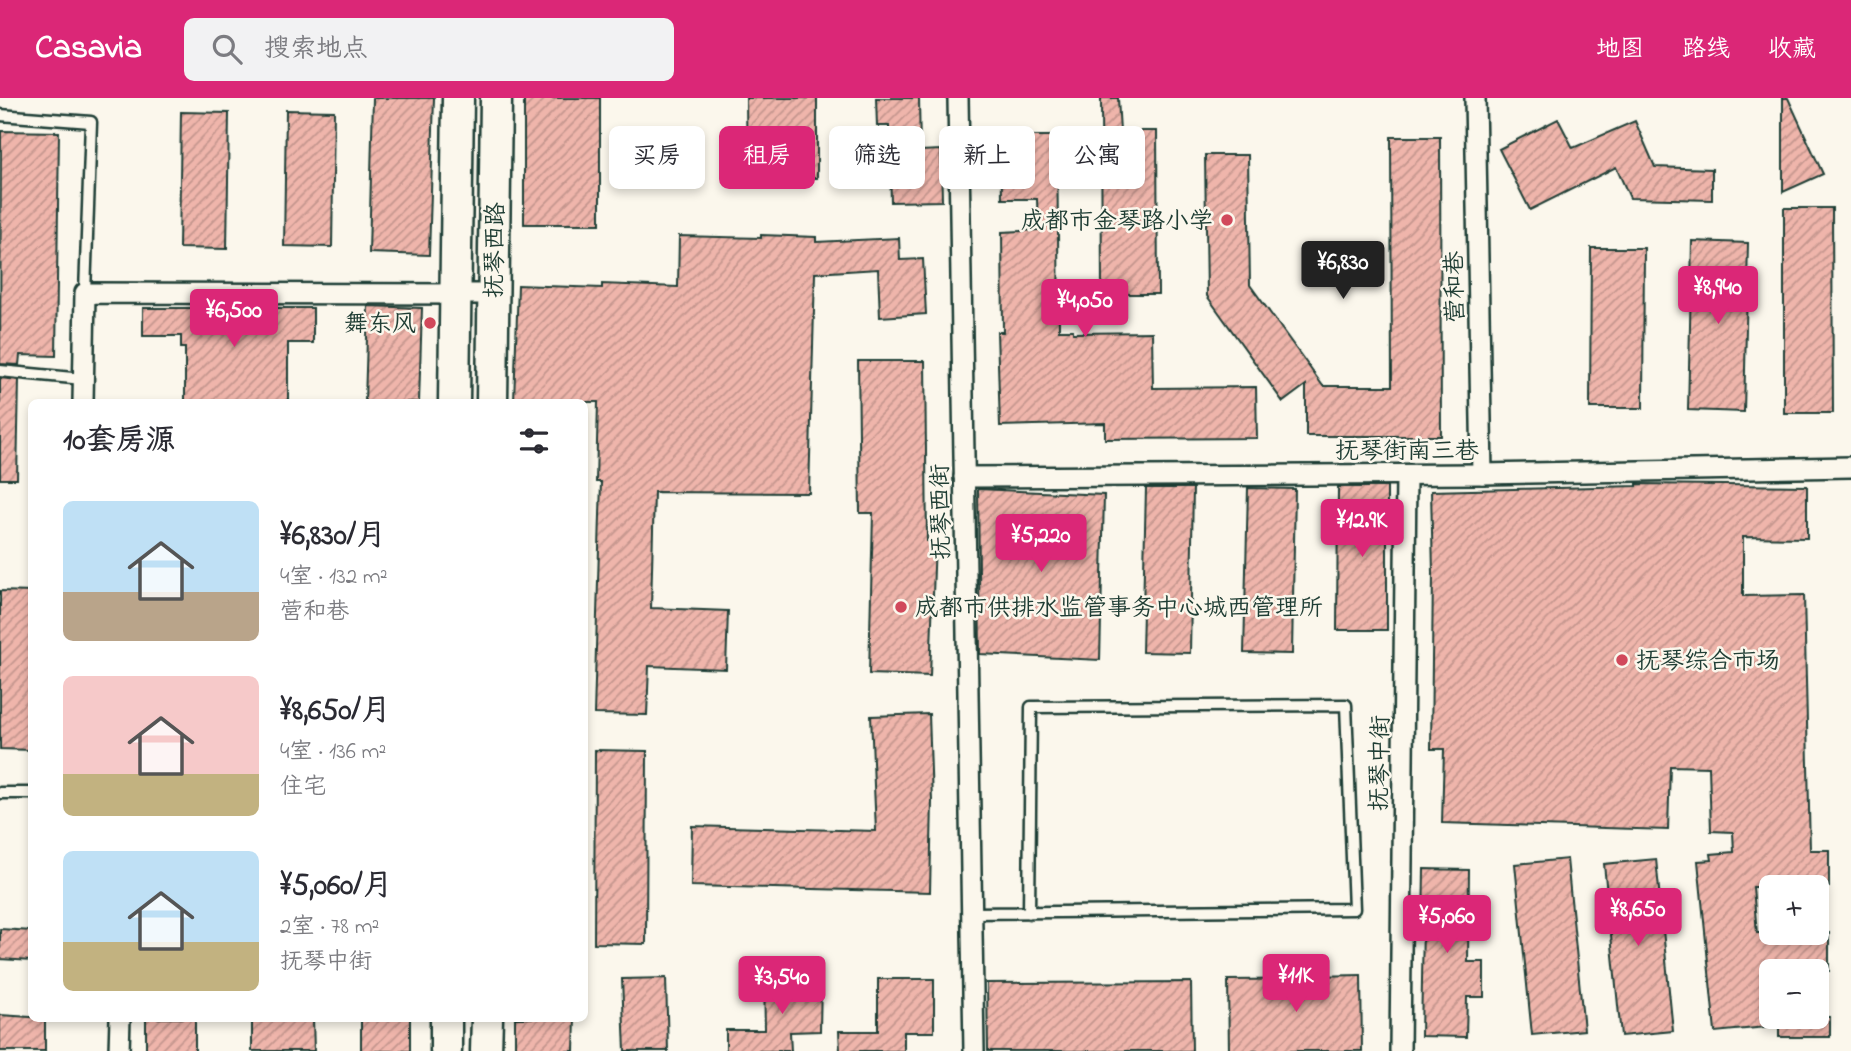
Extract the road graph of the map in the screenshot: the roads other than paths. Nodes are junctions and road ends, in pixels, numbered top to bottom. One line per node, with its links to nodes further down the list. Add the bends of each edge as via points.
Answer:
1 (458, 98): 7 (main road, 抚琴西路)
2 (496, 98): 12 (main road, 抚琴西路)
3 (958, 98): 16 (street, 抚琴西街)
4 (1475, 98): 14 (street, 营和巷)
5 (0, 114): 6 (lane, via 91,122)
6 (85, 293): 7 (street); 9 (street)
7 (467, 293): 11 (main road, 抚琴西路)
8 (0, 371): 9 (lane)
9 (83, 379): 10 (street)
10 (83, 399)
11 (454, 399)
12 (492, 399)
13 (1851, 467): 14 (street, 抚琴街南三巷)
14 (1482, 474): 15 (street, 抚琴街南三巷)
15 (1406, 475): 16 (street, 抚琴街南三巷); 28 (street, 抚琴中街)
16 (964, 477): 20 (street, 抚琴西街)
17 (0, 793): 18 (lane)
18 (28, 793)
19 (1029, 913): 19 (lane, via 1354,909 1346,705 1031,707); 20 (lane)
20 (972, 914): 27 (street, 抚琴西街)
21 (120, 1022): 24 (street)
22 (446, 1022): 25 (main road)
23 (487, 1022): 26 (main road)
24 (119, 1051)
25 (446, 1051)
26 (486, 1051)
27 (974, 1051)
28 (1400, 1051)

